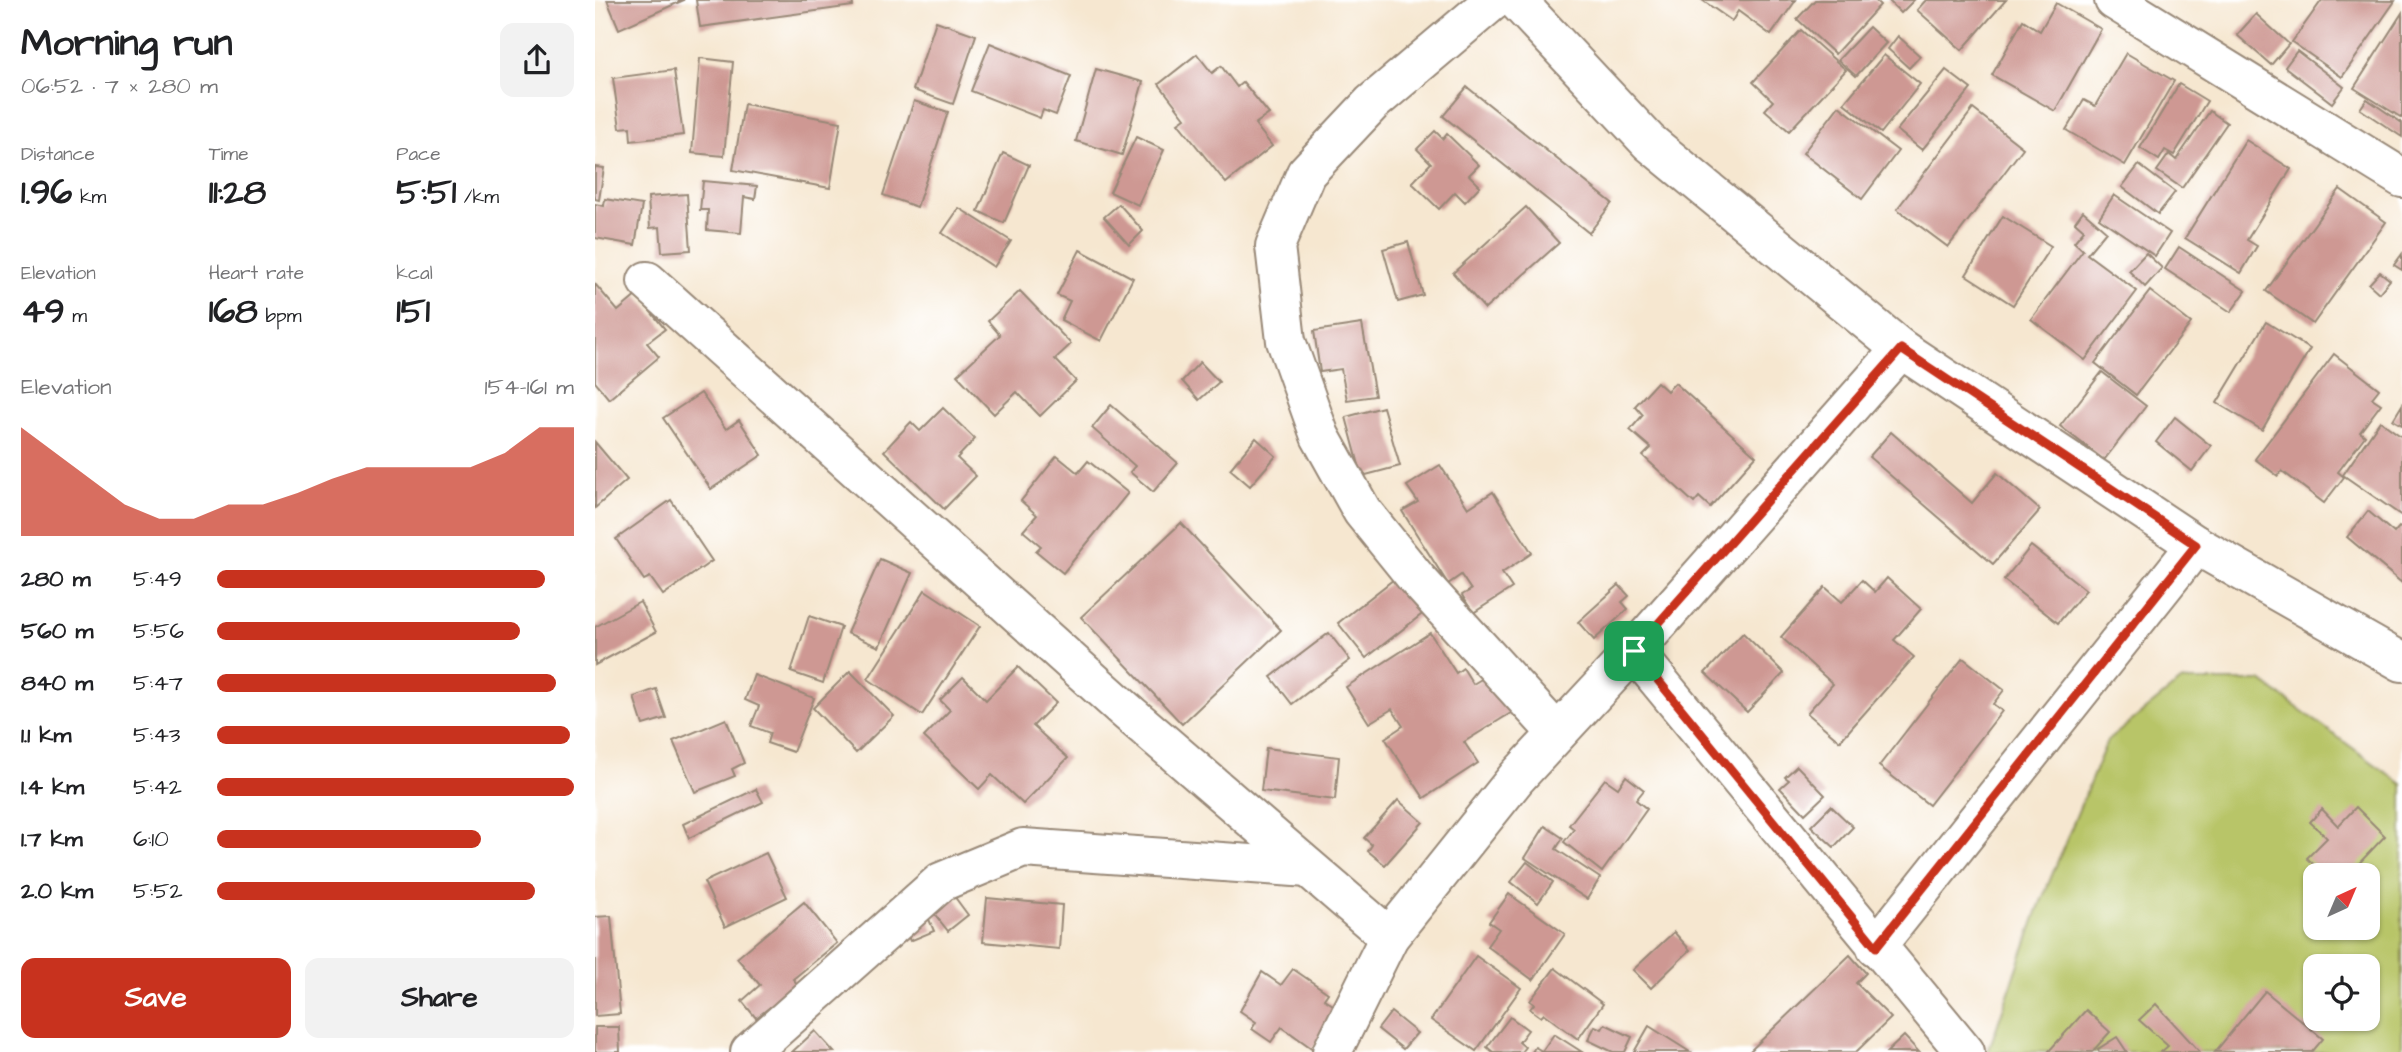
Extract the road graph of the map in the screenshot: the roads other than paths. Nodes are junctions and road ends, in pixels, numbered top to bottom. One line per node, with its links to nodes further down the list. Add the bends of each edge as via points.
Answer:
1 (1494, 0): 10 (street, via 1372,103 1306,173 1275,246 1286,341 1319,436 1362,511 1417,579)
2 (1516, 0): 6 (street, via 1649,142)
3 (2114, 0): 4 (street)
4 (2402, 178)
5 (647, 281): 11 (street, via 1123,709)
6 (1901, 349): 7 (street); 8 (street)
7 (2196, 545): 9 (street); 13 (street)
8 (1634, 651): 10 (street); 13 (street)
9 (2402, 662)
10 (1557, 733): 12 (street)
11 (1308, 868): 12 (street); 14 (street, via 1023,848 941,882)
12 (1389, 937): 15 (street)
13 (1876, 947): 16 (street)
14 (750, 1052)
15 (1332, 1052)
16 (1965, 1052)

